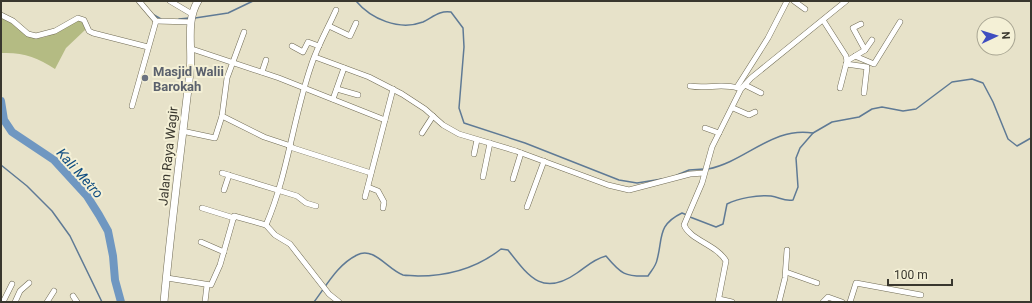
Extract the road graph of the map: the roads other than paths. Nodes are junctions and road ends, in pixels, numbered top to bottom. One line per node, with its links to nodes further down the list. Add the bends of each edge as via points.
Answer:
1 (139, 1): 12 (street)
2 (170, 1): 10 (street)
3 (198, 1): 10 (main road)
4 (787, 1): 32 (street)
5 (794, 1): 7 (street)
6 (846, 1): 11 (street)
7 (805, 9)
8 (336, 10): 16 (street)
9 (1, 15): 21 (street, via 33,36 44,35 78,18 84,20 89,31 93,33)
10 (191, 18): 12 (street); 22 (main road, Jalan Raya Wagir)
11 (822, 20): 28 (street, via 846,56); 32 (street)
12 (156, 21): 21 (street)
13 (900, 22): 24 (street, via 874,64)
14 (356, 23): 16 (street, via 350,36)
15 (861, 24): 23 (street, via 853,28)
16 (329, 26): 20 (street)
17 (244, 32): 27 (street)
18 (872, 40): 23 (street)
19 (292, 46): 20 (street, via 303,52 308,42)
20 (319, 46): 25 (street)
21 (148, 47): 41 (street)
22 (192, 49): 27 (street); 48 (main road, Jalan Raya Wagir)
23 (865, 50): 24 (street)
24 (855, 56): 28 (street)
25 (314, 57): 29 (street); 33 (street)
26 (266, 60): 30 (street)
27 (233, 62): 30 (street); 44 (street, via 227,78)
28 (847, 62): 34 (street); 38 (street, via 867,67)
29 (344, 68): 35 (street); 36 (street)
30 (262, 72): 33 (street)
31 (690, 86): 32 (street)
32 (741, 87): 37 (street); 42 (street)
33 (304, 88): 40 (street); 53 (street)
34 (840, 88)
35 (337, 89): 39 (street); 40 (street)
36 (393, 89): 45 (street); 46 (street)
37 (760, 93)
38 (864, 93)
39 (358, 96)
40 (333, 100): 46 (street)
41 (132, 106)
42 (732, 108): 43 (street, via 749,115); 49 (street)
43 (755, 112)
44 (222, 116): 48 (street, via 215,138); 53 (street, via 264,137)
45 (432, 116): 50 (street); 51 (street, via 448,128)
46 (385, 120): 59 (street)
47 (705, 128): 49 (street)
48 (182, 131): 77 (main road, Jalan Raya Wagir)
49 (719, 132): 57 (street)
50 (422, 133)
51 (477, 140): 52 (street); 55 (street)
52 (490, 143): 54 (street); 61 (street)
53 (290, 146): 59 (street); 65 (street)
54 (521, 153): 56 (street); 62 (street)
55 (474, 154)
56 (544, 161): 57 (street, via 592,180 629,190); 68 (street)
57 (705, 170): 86 (street, via 684,225 718,251 726,261)
58 (222, 173): 60 (street)
59 (371, 173): 63 (street)
60 (229, 175): 64 (street); 65 (street)
61 (483, 178)
62 (513, 179)
63 (368, 187): 66 (street); 70 (street, via 378,191 384,202)
64 (224, 190)
65 (278, 190): 67 (street); 72 (street)
66 (365, 197)
67 (316, 206)
68 (527, 207)
69 (202, 208): 71 (street)
70 (383, 208)
71 (234, 218): 72 (street, via 235,216); 75 (street)
72 (266, 225): 92 (street, via 278,238 290,244 322,286)
73 (201, 242): 75 (street)
74 (787, 250): 76 (street)
75 (224, 252): 81 (street, via 212,284)
76 (786, 272): 79 (street); 94 (street)
77 (167, 278): 81 (street); 90 (main road, Jalan Raya Wagir)
78 (29, 283): 87 (street, via 20,291)
79 (817, 283)
80 (12, 284): 85 (street)
81 (207, 285): 91 (street)
82 (54, 291): 88 (street)
83 (920, 295): 97 (street, via 856,283)
84 (73, 296): 89 (street)
85 (6, 301)
86 (719, 301): 93 (street)
87 (15, 302)
88 (47, 302)
89 (78, 302)
90 (164, 302)
91 (205, 302)
92 (339, 302)
93 (732, 302)
94 (779, 302)
95 (823, 302): 96 (street, via 828,297)
96 (842, 302)
97 (850, 302)

